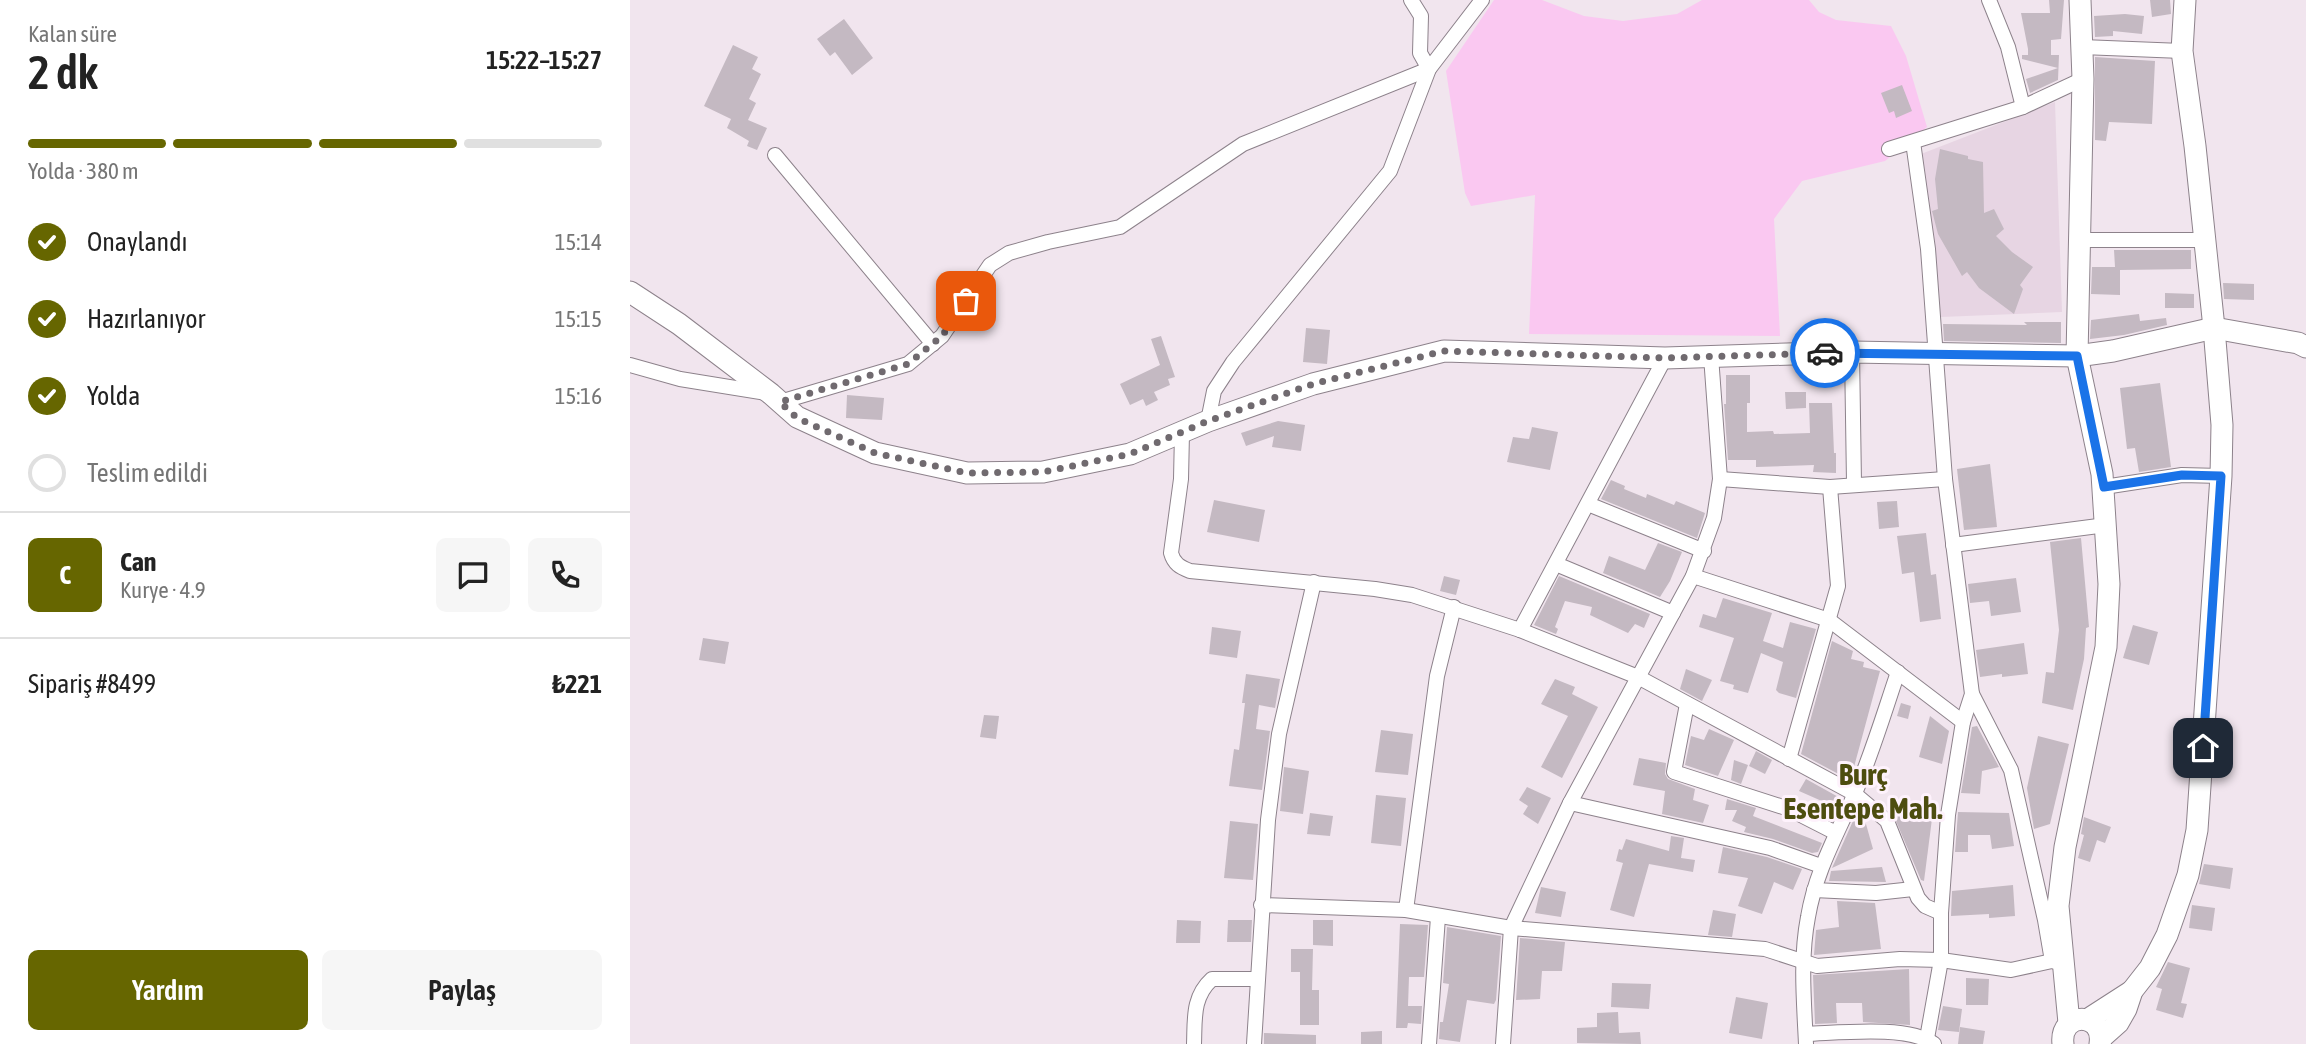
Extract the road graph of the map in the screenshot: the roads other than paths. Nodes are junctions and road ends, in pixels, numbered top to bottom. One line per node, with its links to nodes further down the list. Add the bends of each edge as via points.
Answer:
1 (1411, 0): 8 (street, via 1421,16 1420,53)
2 (1482, 0): 8 (street)
3 (1989, 0): 10 (street, via 2008,47)
4 (2080, 0): 6 (street)
5 (2185, 0): 7 (street)
6 (2082, 47): 7 (street); 9 (street)
7 (2182, 51): 15 (street)
8 (1429, 69): 18 (street, via 1243,144 1120,227 1009,253 990,265); 27 (street, via 1390,171 1233,362 1214,391)
9 (2083, 79): 10 (street); 14 (street)
10 (2023, 107): 11 (street)
11 (1913, 142): 12 (street); 21 (street)
12 (1889, 149)
13 (775, 155): 18 (street)
14 (2079, 240): 15 (street); 23 (street)
15 (2204, 240): 17 (street)
16 (630, 292): 26 (street)
17 (2214, 328): 19 (street); 23 (street); 29 (street)
18 (933, 344): 26 (street, via 908,364)
19 (2306, 347)
20 (1852, 352): 21 (street); 22 (street); 32 (street)
21 (1937, 354): 23 (street); 31 (street)
22 (1711, 356): 24 (street); 30 (street)
23 (2077, 356): 34 (street)
24 (1665, 358): 27 (street, via 1444,351 1313,384); 35 (street)
25 (630, 365): 26 (street)
26 (775, 398): 28 (street, via 797,418 875,453 967,473 1043,472 1130,454)
27 (1208, 421): 28 (street)
28 (1182, 433): 41 (street, via 1174,561 1190,570)
29 (2221, 476): 34 (street, via 2182,475); 67 (street, via 2197,830 2188,875 2167,935)
30 (1720, 479): 33 (street); 38 (street)
31 (1945, 479): 32 (street); 37 (street)
32 (1854, 484): 33 (street)
33 (1830, 487): 44 (street, via 1838,586)
34 (2104, 487): 36 (street)
35 (1588, 504): 38 (street); 39 (street)
36 (2106, 524): 37 (street); 65 (street, via 2106,647 2065,847)
37 (1953, 545): 48 (street)
38 (1704, 551): 40 (street)
39 (1556, 564): 43 (street); 45 (street)
40 (1693, 576): 43 (street); 44 (street)
41 (1314, 582): 42 (street, via 1412,595); 58 (street, via 1279,734)
42 (1454, 607): 45 (street); 59 (street, via 1437,676)
43 (1673, 613): 47 (street)
44 (1829, 620): 46 (street); 51 (street)
45 (1520, 630): 47 (street)
46 (1898, 672): 50 (street); 52 (street)
47 (1638, 677): 49 (street); 53 (street)
48 (1972, 694): 50 (street); 65 (street, via 2011,770)
49 (1687, 704): 51 (street); 54 (street, via 1674,772 1789,810)
50 (1963, 722): 60 (street, via 1948,815)
51 (1789, 759): 52 (street)
52 (1855, 794): 54 (street); 56 (street, via 1887,821)
53 (1570, 803): 55 (street, via 1770,848); 62 (street)
54 (1836, 832): 55 (street)
55 (1821, 866): 57 (street)
56 (1913, 889): 57 (street, via 1876,893); 60 (street, via 1925,906)
57 (1814, 890): 63 (street)
58 (1261, 905): 59 (street); 66 (street)
59 (1406, 910): 61 (street)
60 (1941, 913): 64 (street)
61 (1438, 917): 62 (street); 74 (street)
62 (1511, 928): 63 (street, via 1765,949); 75 (street)
63 (1803, 960): 64 (street, via 1818,966); 69 (street)
64 (1941, 960): 65 (street, via 2011,970); 71 (street)
65 (2057, 962): 68 (street)
66 (1257, 979): 72 (street, via 1212,979 1206,985 1196,1006); 73 (street)
67 (2132, 991): 68 (street); 70 (street, via 2118,1023)
68 (2078, 1021): 70 (street, via 2097,1026); 76 (street, via 2063,1034)
69 (1806, 1039): 71 (street, via 1903,1033)
70 (2101, 1041)
71 (1929, 1043)
72 (1194, 1044)
73 (1254, 1044)
74 (1429, 1044)
75 (1503, 1044)
76 (2063, 1044)

